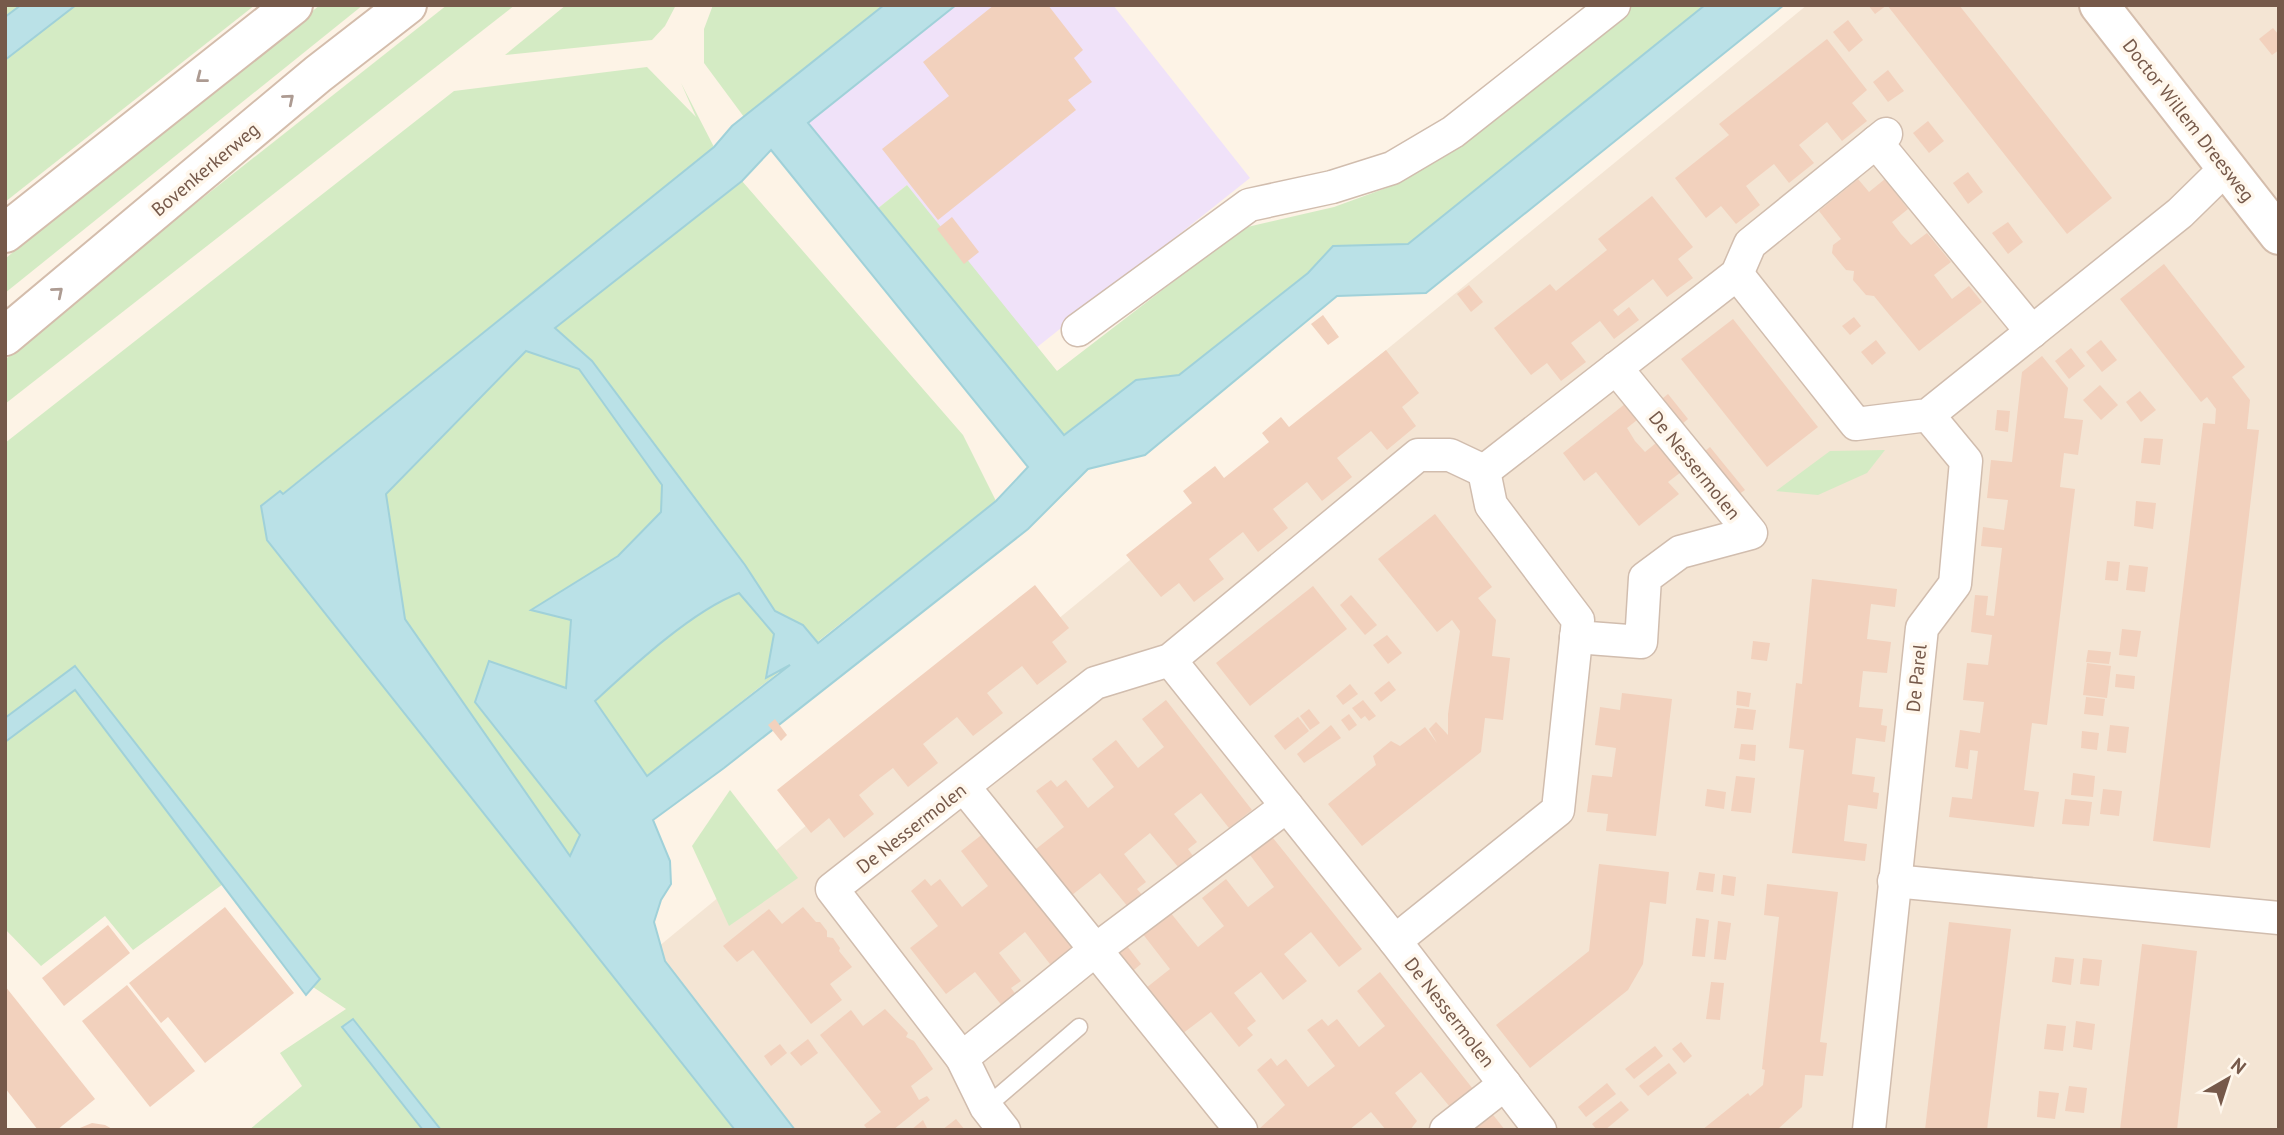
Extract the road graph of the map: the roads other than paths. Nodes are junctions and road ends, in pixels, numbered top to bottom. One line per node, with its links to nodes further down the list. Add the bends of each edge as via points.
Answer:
1 (293, 5): 6 (main road, one-way to 6)
2 (407, 5): 11 (main road, Bovenkerkerweg, one-way to 2)
3 (1614, 5): 9 (street, via 1453,132 1392,168 1249,205)
4 (2099, 5): 5 (main road, Doctor Willem Dreesweg)
5 (2226, 168): 7 (main road, Doctor Willem Dreesweg); 10 (street, via 2180,213)
6 (5, 233)
7 (2279, 235)
8 (1737, 274): 10 (street, via 1750,244 1881,138); 12 (street); 13 (street, via 1856,424)
9 (1078, 330)
10 (2032, 332): 13 (street)
11 (5, 336)
12 (1616, 368): 14 (street); 15 (street, De Nessermolen, via 1751,533 1680,552 1645,578 1641,642)
13 (1928, 415): 19 (street, De Parel, via 1966,461 1955,584 1922,628)
14 (1484, 471): 15 (street, De Nessermolen, via 1491,505 1578,620); 16 (street, De Nessermolen, via 1450,456 1418,455)
15 (1576, 637): 21 (street, De Nessermolen, via 1558,810)
16 (1170, 660): 17 (street, De Nessermolen, via 1095,683); 18 (street, De Nessermolen)
17 (964, 786): 22 (street); 24 (street, De Nessermolen, via 832,889)
18 (1287, 806): 21 (street, De Nessermolen); 22 (street)
19 (1894, 880): 20 (street); 30 (street, De Parel)
20 (2279, 918)
21 (1395, 941): 25 (street, De Nessermolen)
22 (1094, 951): 24 (street); 27 (street)
23 (1079, 1027): 26 (lane, De Nessermolen)
24 (962, 1058): 26 (street, De Nessermolen)
25 (1505, 1083): 28 (street, De Nessermolen); 29 (street, De Nessermolen)
26 (995, 1118)
27 (1241, 1130)
28 (1446, 1130)
29 (1540, 1130)
30 (1869, 1130)

